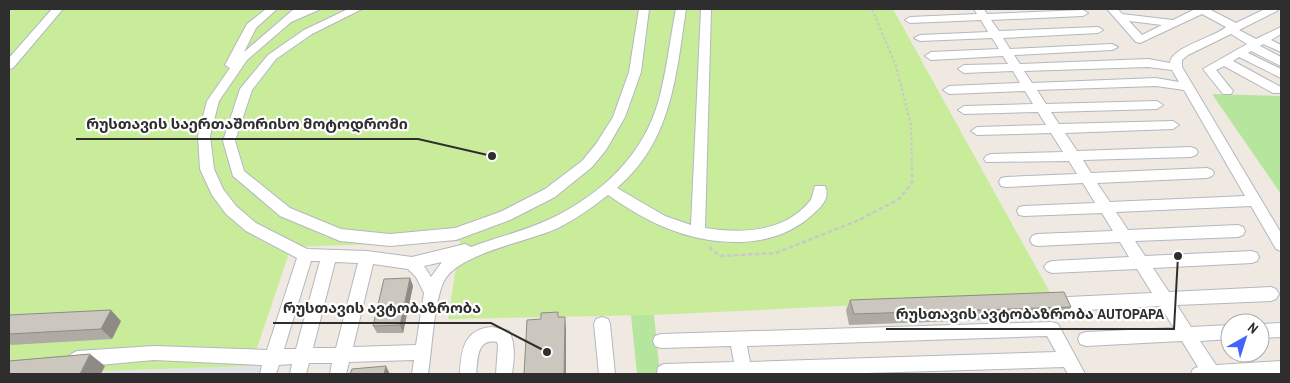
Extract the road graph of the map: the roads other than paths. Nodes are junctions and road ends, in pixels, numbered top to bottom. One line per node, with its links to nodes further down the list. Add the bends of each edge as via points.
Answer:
1 (58, 9): 31 (street)
2 (272, 9): 41 (street, via 247,31)
3 (300, 9): 16 (street)
4 (316, 9): 16 (street)
5 (357, 9): 6 (street, via 308,32 272,57 246,88 229,141 238,173 285,212 340,235 390,240 456,234 505,216 550,193 587,164 614,124 636,72)
6 (644, 9)
7 (681, 9): 54 (street, via 668,86 658,120 630,168)
8 (706, 9): 60 (street)
9 (1273, 9): 18 (street)
10 (1081, 11): 12 (street); 17 (street)
11 (1197, 11): 15 (street); 18 (street)
12 (982, 13): 14 (street); 20 (street)
13 (1116, 13): 15 (street); 15 (street, via 1140,40)
14 (910, 20)
15 (1175, 23)
16 (280, 26): 41 (street, via 243,58)
17 (1098, 30): 20 (street); 23 (street)
18 (1230, 30): 22 (street); 33 (street, via 1184,53 1176,59)
19 (1280, 33): 22 (street)
20 (996, 35): 21 (street); 25 (street)
21 (920, 38)
22 (1257, 43): 24 (street); 26 (street); 29 (street)
23 (1112, 47): 25 (street); 30 (street)
24 (1281, 49)
25 (1006, 52): 27 (street); 32 (street)
26 (1239, 53): 28 (street); 35 (street)
27 (931, 56)
28 (1224, 61): 39 (lane); 40 (street, via 1210,69)
29 (1281, 62)
30 (1126, 64): 32 (street); 33 (street)
31 (9, 65)
32 (1016, 67): 34 (street); 36 (street)
33 (1176, 67): 37 (street)
34 (964, 70)
35 (1281, 74)
36 (1028, 87): 37 (street, via 1156,82); 38 (street); 43 (street)
37 (1188, 87): 56 (street)
38 (949, 90)
39 (1277, 90)
40 (1227, 91)
41 (213, 101): 65 (street, via 204,136 207,169 217,191 231,210 251,227)
42 (1157, 104): 43 (street)
43 (1042, 108): 44 (street); 46 (street)
44 (964, 110)
45 (1173, 125): 46 (street)
46 (1055, 129): 47 (street); 49 (street)
47 (977, 132)
48 (1191, 152): 49 (street)
49 (1072, 156): 50 (street); 52 (street)
50 (991, 158)
51 (1208, 173): 52 (street)
52 (1086, 178): 53 (street); 57 (street)
53 (1006, 182)
54 (608, 189): 60 (street, via 668,224); 64 (street, via 555,223)
55 (820, 190): 60 (street, via 818,202 786,227 765,234)
56 (1256, 202): 57 (street); 63 (street)
57 (1105, 208): 58 (street); 61 (street)
58 (1024, 212)
59 (1238, 231): 61 (street)
60 (698, 232)
61 (1124, 236): 62 (street); 70 (street)
62 (1037, 240)
63 (1281, 245)
64 (493, 246): 69 (street); 72 (street, via 445,268 438,276)
65 (305, 255): 66 (street); 84 (street)
66 (329, 256): 68 (street); 85 (street)
67 (1252, 257): 70 (street)
68 (367, 258): 69 (street); 83 (street)
69 (412, 263): 72 (street)
70 (1140, 263): 71 (street); 74 (street)
71 (1052, 268)
72 (432, 293): 82 (street)
73 (1271, 294): 74 (street)
74 (1164, 300): 75 (street); 78 (street)
75 (1068, 304)
76 (602, 324): 97 (street)
77 (1220, 332): 78 (street)
78 (1186, 334): 80 (street); 99 (street)
79 (738, 338): 81 (street); 86 (street, via 1052,329); 90 (street)
80 (1086, 339)
81 (661, 341)
82 (423, 352): 83 (street); 94 (street)
83 (342, 355): 85 (street); 93 (street)
84 (274, 357): 85 (street); 87 (street, via 154,353); 91 (street)
85 (303, 357): 92 (street)
86 (1069, 359): 90 (street); 98 (street)
87 (57, 361)
88 (1281, 369): 99 (street)
89 (664, 372): 90 (street)
90 (744, 372)
91 (268, 374)
92 (298, 374)
93 (338, 374)
94 (420, 374)
95 (468, 374): 96 (street, via 473,343 480,336 492,333 503,336 506,345)
96 (504, 374)
97 (607, 374)
98 (1077, 374)
99 (1207, 374)

